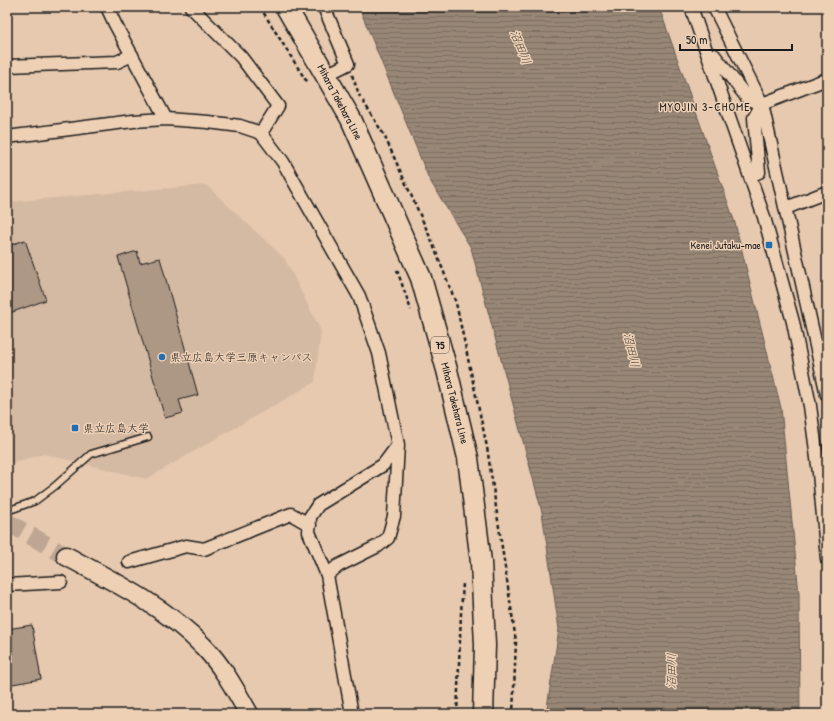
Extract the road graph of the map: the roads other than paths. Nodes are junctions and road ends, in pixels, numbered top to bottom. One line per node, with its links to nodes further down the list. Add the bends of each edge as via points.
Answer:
1 (107, 7): 7 (street)
2 (191, 7): 14 (street, via 240,57 278,106)
3 (286, 7): 10 (main road, Mihara Takehara Line / 75)
4 (324, 7): 10 (street, via 348,64)
5 (691, 7): 8 (street)
6 (715, 7): 12 (street)
7 (132, 55): 9 (street, via 117,62); 13 (street)
8 (708, 56): 12 (street, via 714,55 748,99); 16 (street)
9 (7, 66)
10 (318, 79): 32 (main road, Mihara Takehara Line / 75, via 352,119 421,278 447,370 468,458 481,562 485,645)
11 (827, 79): 12 (street)
12 (762, 104): 16 (street, via 754,118 759,172); 18 (street)
13 (166, 119): 14 (street, via 240,126); 15 (street)
14 (261, 133): 21 (street, via 284,162 359,296 379,353)
15 (7, 136)
16 (750, 176): 25 (street, via 793,322 810,406)
17 (827, 192): 18 (street)
18 (786, 208): 19 (street)
19 (827, 395)
20 (148, 437): 22 (lane, via 91,454 35,501)
21 (398, 445): 23 (street, via 383,464 318,504 310,517); 27 (street, via 394,516 388,538)
22 (7, 511)
23 (310, 524): 26 (street, via 291,514 204,548 186,546); 27 (street, via 309,532)
24 (66, 556): 30 (street, via 126,588 181,624 204,647 231,682)
25 (827, 559)
26 (129, 562)
27 (327, 575): 31 (street)
28 (61, 582): 29 (street)
29 (7, 585)
30 (249, 714)
31 (352, 714)
32 (483, 714)

